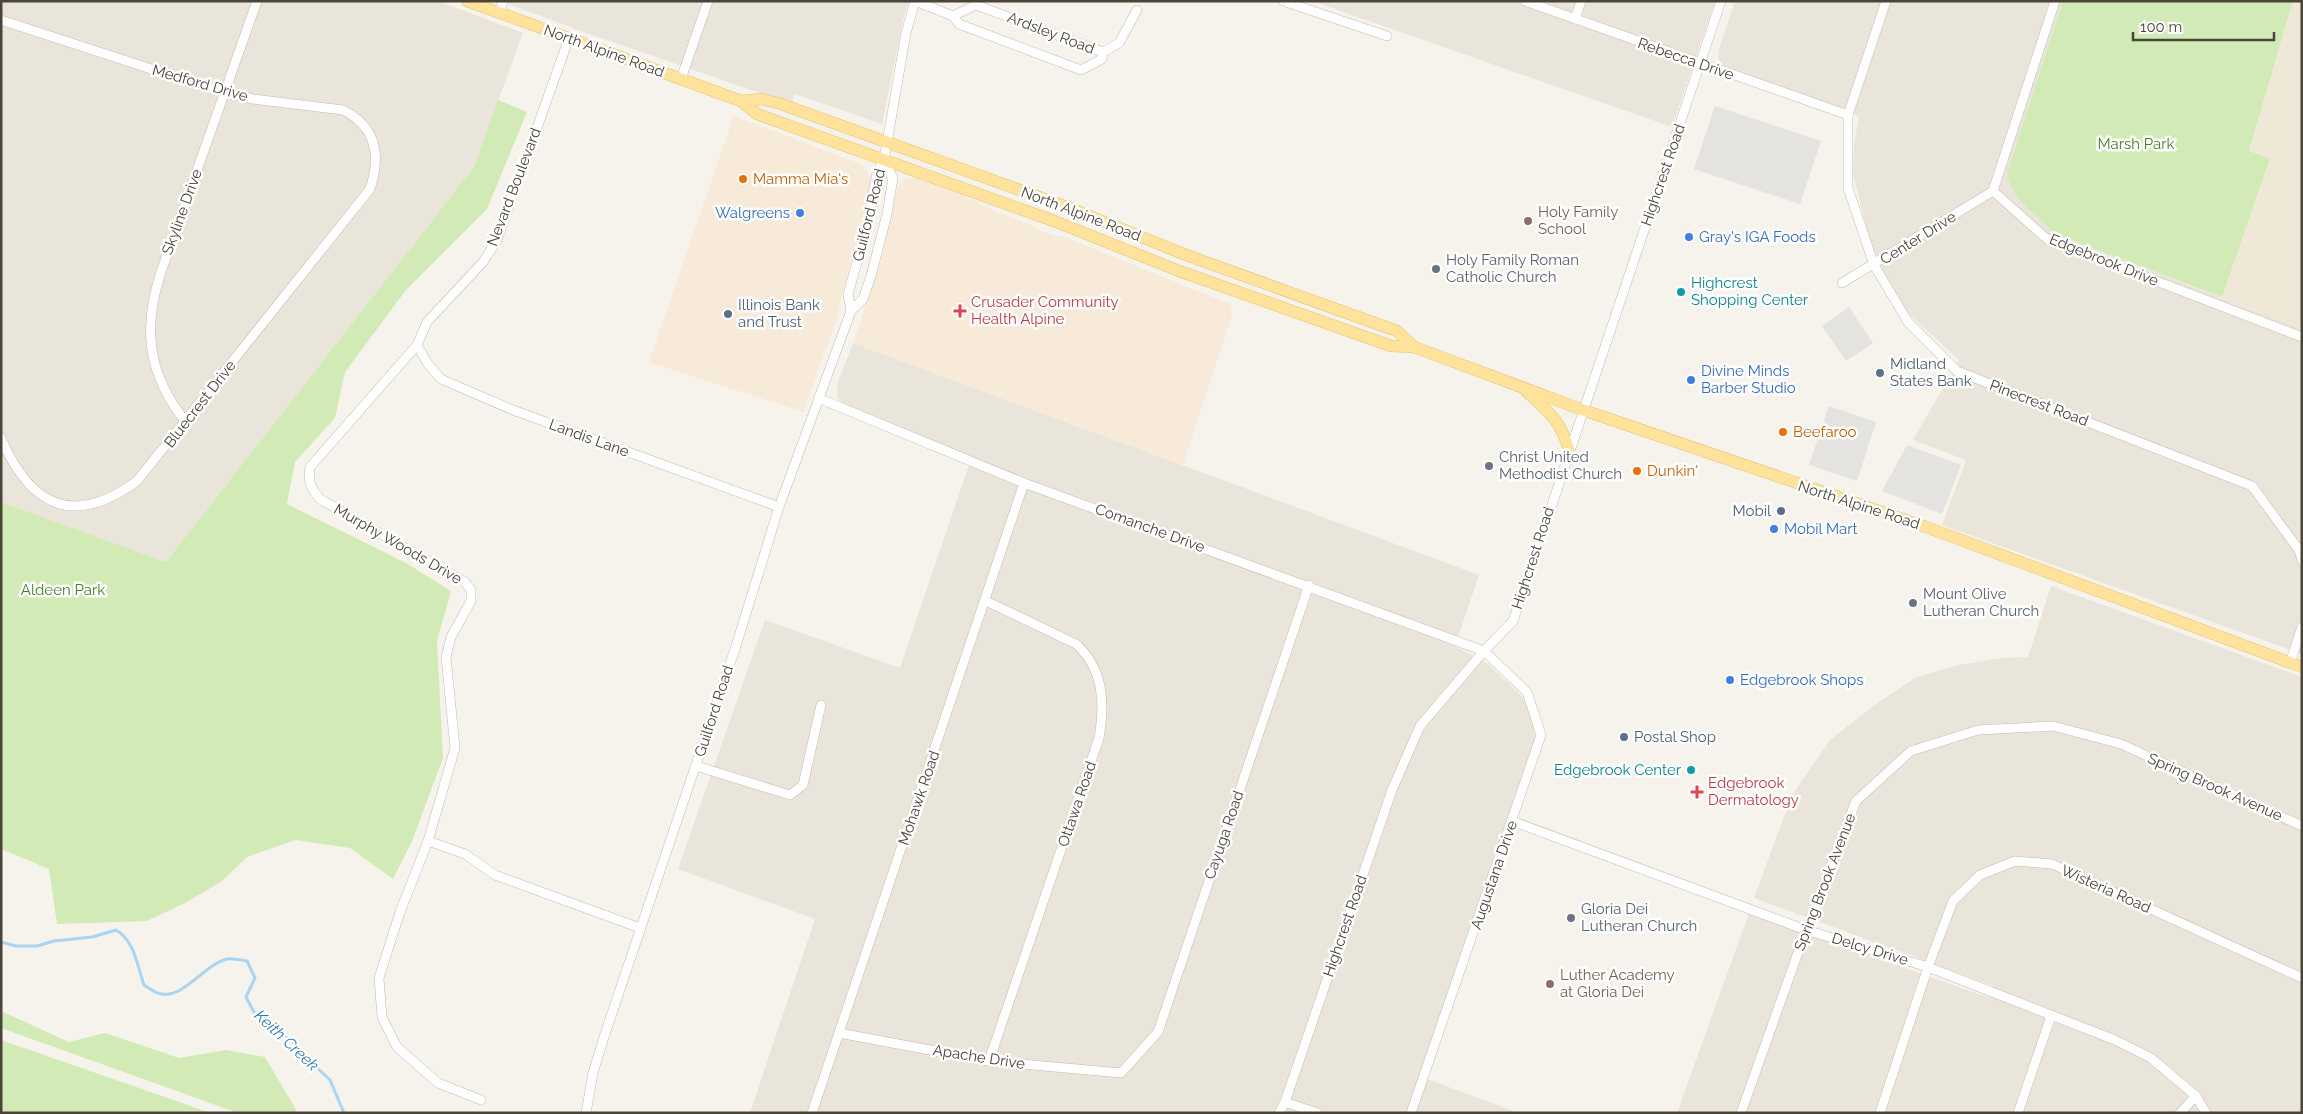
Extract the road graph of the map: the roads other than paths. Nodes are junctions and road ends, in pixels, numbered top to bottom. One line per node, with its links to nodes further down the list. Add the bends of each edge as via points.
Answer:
1 (257, 1): 22 (street, Skyline Drive)
2 (467, 1): 13 (main road, North Alpine Road)
3 (503, 1): 13 (street)
4 (708, 1): 21 (street)
5 (915, 1): 14 (street, Ardsley Road); 25 (street)
6 (1284, 1): 17 (street)
7 (1526, 1): 15 (street, Rebecca Drive)
8 (1581, 1): 15 (street)
9 (1721, 1): 20 (street, Highcrest Road)
10 (1886, 1): 24 (street, Pinecrest Road)
11 (2055, 1): 28 (street)
12 (1137, 10): 19 (street, via 1119,43)
13 (499, 13): 18 (main road, North Alpine Road)
14 (953, 16): 19 (street, Ardsley Road, via 976,5); 19 (street, Ardsley Road, via 959,24 1081,70 1102,59)
15 (1575, 19): 20 (street, Rebecca Drive)
16 (1, 20): 22 (street, Medford Drive)
17 (1387, 36)
18 (569, 38): 21 (main road, North Alpine Road); 33 (street, Nevard Boulevard, via 497,240 482,262 427,322)
19 (1103, 52)
20 (1700, 64): 24 (street, Rebecca Drive); 37 (street, Highcrest Road)
21 (681, 79): 23 (main road, North Alpine Road)
22 (226, 93): 27 (street, Medford Drive, via 343,110 354,116 372,139 376,157); 38 (street, Skyline Drive, via 151,307 150,340 154,364 170,403)
23 (741, 101): 25 (main road, North Alpine Road, via 762,99); 26 (main road, North Alpine Road, via 757,114)
24 (1848, 115): 29 (street, Pinecrest Road, via 1848,188)
25 (886, 142): 26 (street); 34 (main road, North Alpine Road, via 1397,332)
26 (884, 160): 31 (street, Guilford Road, via 876,173 866,230 848,294); 31 (street, Guilford Road, via 893,178 887,214 863,299); 34 (main road, North Alpine Road, via 1285,310 1391,346)
27 (370, 189): 38 (street, Bluecrest Drive)
28 (1993, 191): 29 (street, Center Drive); 32 (street, Edgebrook Drive, via 2047,239)
29 (1874, 266): 30 (street, Center Drive); 43 (street, Pinecrest Road, via 1908,322 1957,371 2252,486 2299,550)
30 (1842, 283)
31 (851, 311): 36 (street, Guilford Road)
32 (2302, 337)
33 (417, 345): 42 (street, Landis Lane, via 441,379 513,410); 54 (street, Murphy Woods Drive, via 310,467 308,481 320,499 465,582 472,590 471,601 451,637 446,656 455,748)
34 (1414, 347): 35 (main road, North Alpine Road)
35 (1522, 387): 37 (main road, North Alpine Road); 40 (main road, via 1562,429)
36 (818, 398): 41 (street, Comanche Drive); 42 (street, Guilford Road)
37 (1583, 410): 40 (street, Highcrest Road); 48 (main road, North Alpine Road, via 1926,527)
38 (186, 422): 39 (street, Bluecrest Drive, via 137,481 120,493 89,505 58,504 43,498 14,463)
39 (1, 438)
40 (1569, 450): 47 (street, Highcrest Road, via 1513,621)
41 (1024, 483): 44 (street, Comanche Drive); 45 (street, Mohawk Road)
42 (779, 507): 51 (street, Guilford Road)
43 (2302, 560)
44 (1309, 585): 47 (street, Comanche Drive); 62 (street, Cayuga Road, via 1158,1032)
45 (986, 601): 60 (street, Mohawk Road); 61 (street, Ottawa Road, via 1076,644 1086,653 1098,675 1103,714 1099,738)
46 (2302, 627): 48 (street)
47 (1484, 651): 52 (street, Augustana Drive, via 1527,692 1541,735); 65 (street, Highcrest Road, via 1420,726 1392,790)
48 (2290, 663): 49 (main road, North Alpine Road)
49 (2302, 667)
50 (821, 704): 51 (street, via 803,785 790,795)
51 (696, 766): 55 (street, Guilford Road)
52 (1512, 821): 56 (street, Delcy Drive); 70 (street, Augustana Drive)
53 (2302, 826): 56 (street, Spring Brook Avenue, via 2121,744 2053,726 1978,730 1911,750 1856,801)
54 (428, 840): 55 (street, via 465,854 495,875); 64 (street, Murphy Woods Drive, via 379,978 382,1017 397,1046 438,1083)
55 (640, 928): 66 (street, Guilford Road, via 593,1073)
56 (1806, 930): 57 (street, Delcy Drive); 71 (street, Spring Brook Avenue)
57 (1928, 967): 58 (street, Wisteria Road, via 1953,901 1980,874 2015,862 2052,864); 59 (street, Delcy Drive); 72 (street, Wisteria Road)
58 (2302, 978)
59 (2051, 1016): 63 (street, Delcy Drive, via 2115,1040 2151,1058); 73 (street)
60 (839, 1032): 61 (street, Apache Drive); 67 (street, Mohawk Road)
61 (989, 1061): 62 (street, Apache Drive)
62 (1121, 1073)
63 (2196, 1096): 74 (street); 75 (street, Delcy Drive)
64 (481, 1100)
65 (1285, 1102): 68 (street, Highcrest Road); 69 (street)
66 (586, 1113)
67 (812, 1113)
68 (1279, 1113)
69 (1317, 1113)
70 (1411, 1113)
71 (1741, 1113)
72 (1880, 1113)
73 (2018, 1113)
74 (2180, 1113)
75 (2206, 1113)

